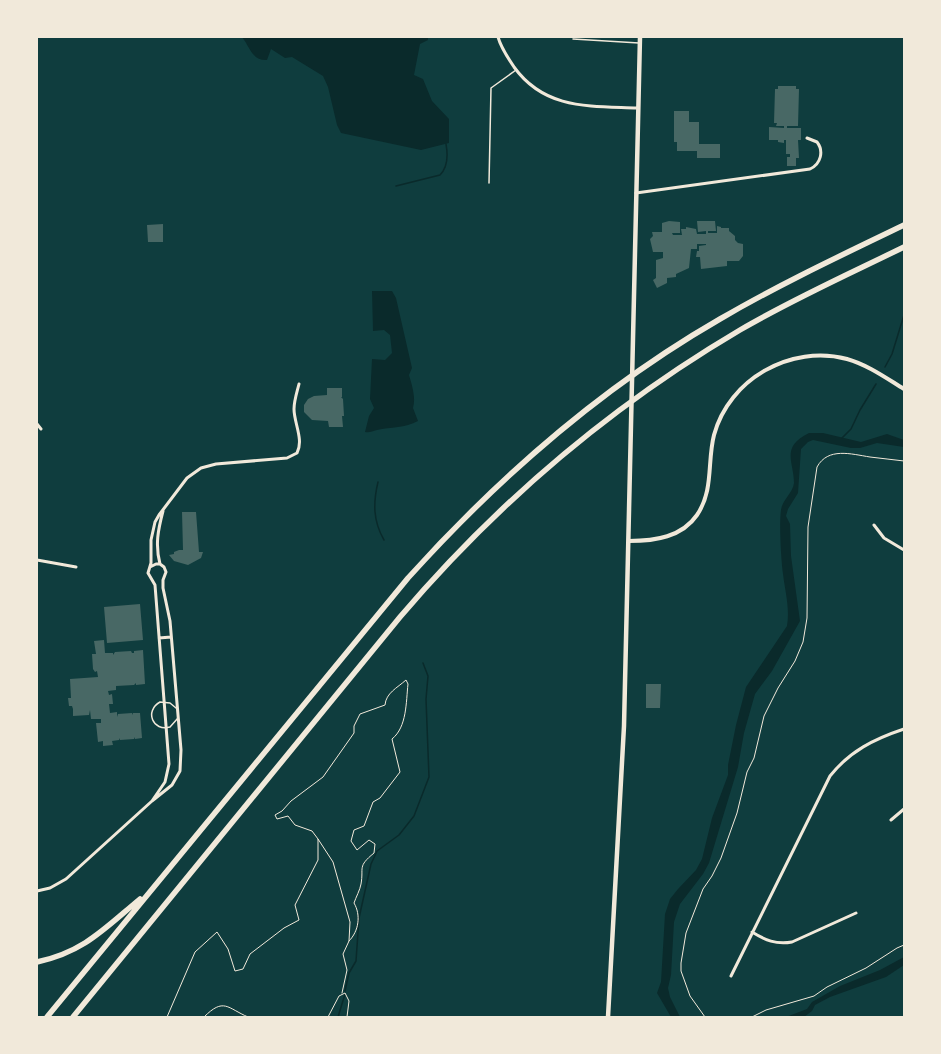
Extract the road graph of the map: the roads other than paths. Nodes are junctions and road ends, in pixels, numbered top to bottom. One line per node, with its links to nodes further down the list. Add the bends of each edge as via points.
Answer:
1 (498, 37): 5 (street)
2 (640, 37): 4 (main road)
3 (573, 39): 4 (lane)
4 (640, 43): 6 (main road)
5 (516, 70): 6 (street, via 531,86 555,100 576,105); 8 (lane, via 491,88)
6 (637, 108): 9 (main road)
7 (808, 138): 9 (street, via 817,142 821,151 819,161 810,169)
8 (489, 183)
9 (636, 193): 18 (main road)
10 (904, 225): 36 (highway, via 771,290 681,343 581,414 517,468 466,516 408,578)
11 (904, 247): 42 (highway, via 778,309 699,355 610,417 530,483 483,527 423,590)
12 (299, 384): 16 (street, via 294,409 298,427 297,453 287,458 216,464 201,468 182,483)
13 (904, 389): 18 (street, via 861,364 837,357 796,358 767,369 738,392 722,415 712,444 708,494 693,520 678,532 663,538)
14 (37, 424): 15 (street)
15 (41, 429)
16 (164, 510): 21 (street, via 157,540); 22 (street, via 157,519 153,532)
17 (874, 525): 19 (street, via 884,538)
18 (630, 540): 46 (main road, via 622,774)
19 (904, 550)
20 (37, 560): 23 (street)
21 (160, 564): 22 (street); 24 (street, via 166,572)
22 (150, 566): 25 (street, via 148,576)
23 (76, 567)
24 (163, 580): 25 (street); 26 (street)
25 (153, 581): 27 (street)
26 (172, 637): 27 (street); 29 (street)
27 (159, 638): 28 (street)
28 (164, 701): 29 (lane); 31 (street); 31 (lane, via 153,708 151,716 158,726)
29 (178, 710): 30 (street)
30 (178, 717): 31 (lane, via 174,724); 33 (street, via 180,771 172,785)
31 (166, 728): 33 (street, via 168,771 165,782)
32 (904, 729): 39 (street, via 864,745 838,766 824,787)
33 (152, 801): 37 (street, via 66,879 50,888)
34 (904, 809): 35 (street)
35 (891, 820)
36 (151, 890): 40 (highway, via 94,938 59,956); 43 (highway)
37 (37, 891)
38 (856, 913): 39 (street, via 784,944 769,941)
39 (752, 932): 41 (street)
40 (37, 962)
41 (731, 976)
42 (92, 993): 44 (highway); 45 (highway)
43 (47, 1017)
44 (73, 1017)
45 (76, 1017)
46 (608, 1017)

